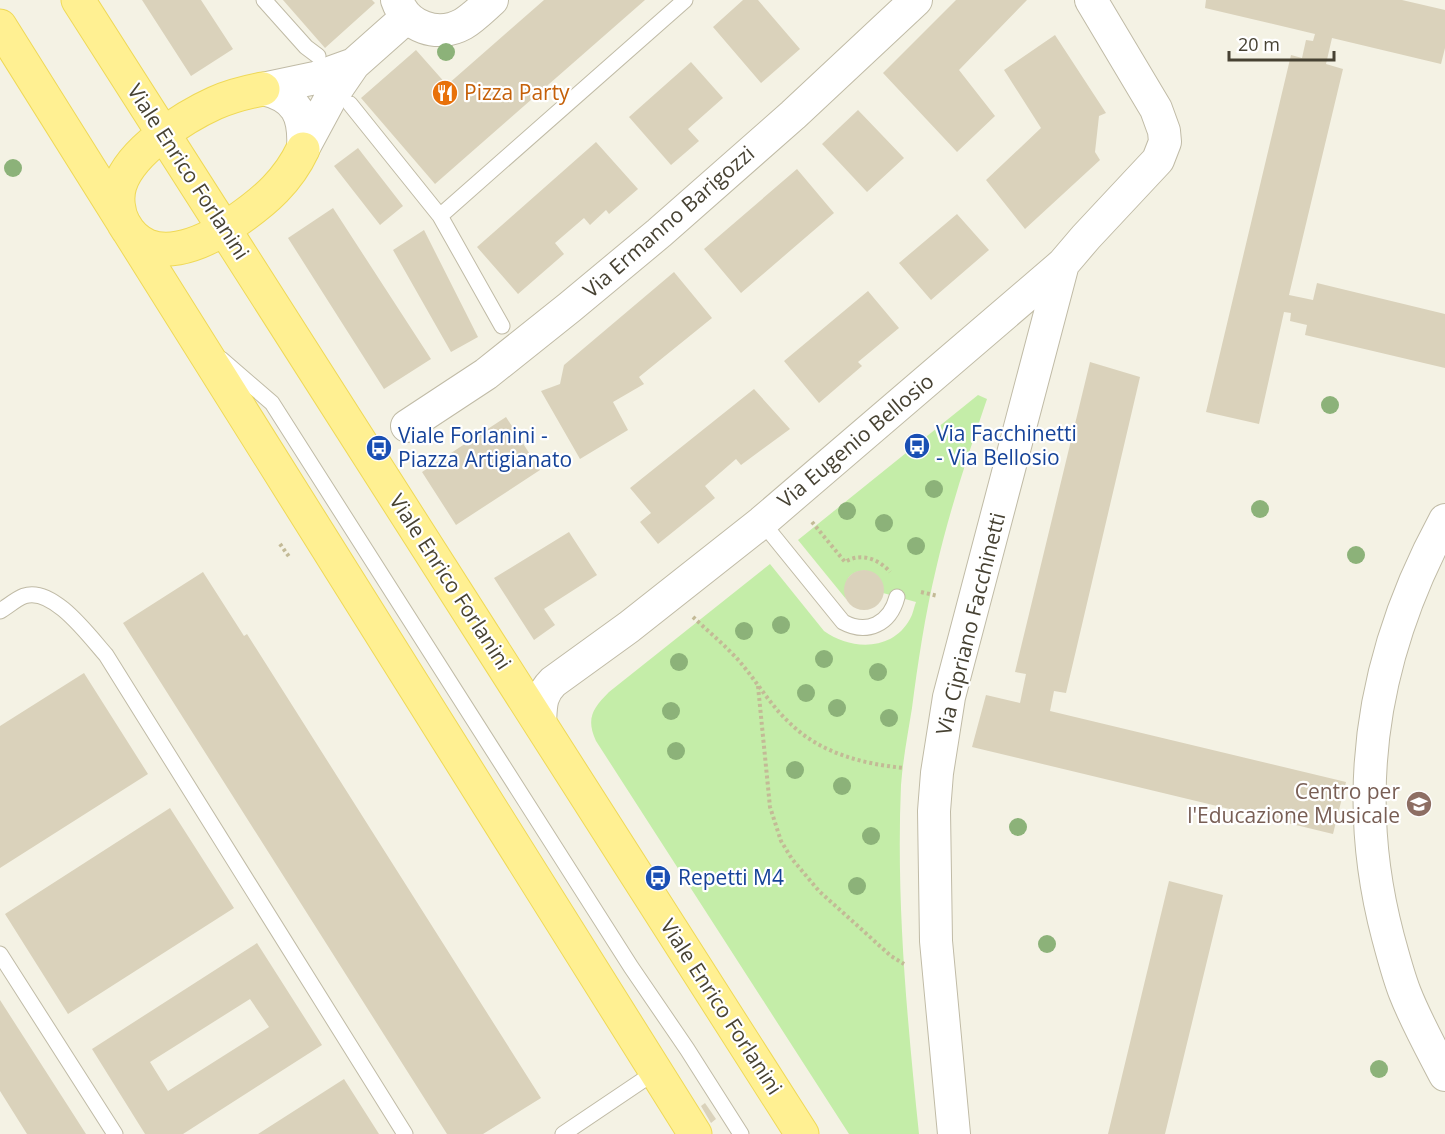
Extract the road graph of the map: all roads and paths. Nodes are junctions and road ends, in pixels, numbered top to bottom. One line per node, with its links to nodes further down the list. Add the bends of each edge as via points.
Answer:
1 (78, 0): 13 (main road, Viale Enrico Forlanini)
2 (264, 0): 9 (lane)
3 (492, 0): 7 (street, via 464,24 449,30 434,31 420,26)
4 (685, 0): 15 (lane)
5 (916, 0): 21 (street, Via Ermanno Barigozzi, via 784,123 588,292 486,374)
6 (1091, 0): 18 (street, Via Eugenio Bellosio, via 1156,109 1165,142 1158,160)
7 (402, 9): 10 (street)
8 (0, 26): 16 (main road)
9 (318, 56)
10 (354, 64): 11 (street, via 315,78); 14 (street)
11 (263, 89): 13 (main road, via 215,103); 14 (street, via 290,100 300,113)
12 (350, 104): 15 (lane)
13 (164, 134): 16 (main road, via 141,154 123,178 118,196); 17 (main road, Viale Enrico Forlanini)
14 (303, 149): 17 (main road, via 279,188)
15 (440, 216): 19 (lane)
16 (126, 227): 17 (main road, via 150,247 170,249 201,242); 20 (main road)
17 (225, 229): 32 (main road, Viale Enrico Forlanini)
18 (1063, 264): 24 (street, Via Eugenio Bellosio); 44 (street, Via Cipriano Facchinetti, via 949,697 937,773 936,941)
19 (502, 326)
20 (191, 332): 36 (main road); 42 (lane, via 272,404)
21 (407, 426)
22 (1445, 520): 37 (street, via 1423,563 1391,648 1380,690 1369,783 1372,865 1380,909 1405,993)
23 (811, 521): 25 (path, via 845,562 873,558)
24 (762, 522): 28 (lane, via 843,622 860,628 878,624 892,612); 32 (street, Via Eugenio Bellosio, via 553,682 542,696)
25 (891, 574)
26 (916, 591): 27 (path)
27 (938, 596)
28 (897, 597)
29 (0, 611): 39 (lane, via 26,595 49,597 80,624 106,655)
30 (693, 617): 31 (path, via 740,662)
31 (758, 686): 33 (path, via 793,727 810,739 854,759); 35 (path, via 770,807 781,841 819,891)
32 (540, 723): 43 (main road, Viale Enrico Forlanini)
33 (910, 769)
34 (0, 954): 38 (lane)
35 (909, 968)
36 (654, 1072): 40 (lane); 41 (main road)
37 (1445, 1075)
38 (115, 1134)
39 (405, 1134)
40 (563, 1134)
41 (694, 1134)
42 (741, 1134)
43 (802, 1134)
44 (954, 1134)

